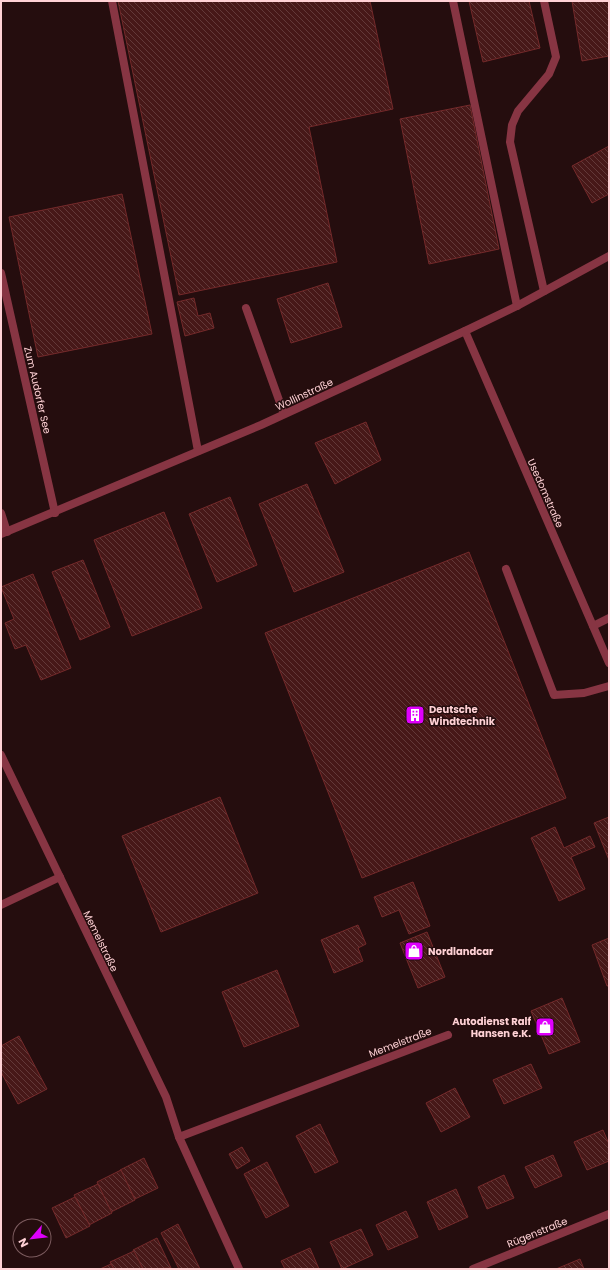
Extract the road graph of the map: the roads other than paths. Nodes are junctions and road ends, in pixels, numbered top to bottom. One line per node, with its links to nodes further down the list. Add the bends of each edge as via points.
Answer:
1 (112, 1): 11 (street)
2 (453, 1): 7 (street)
3 (544, 1): 6 (street, via 556,57 549,74 518,111 512,125 510,142)
4 (609, 256): 6 (street, Wollinstraße)
5 (1, 273): 12 (street, Zum Audorfer See)
6 (544, 291): 7 (street, Wollinstraße)
7 (517, 306): 9 (street, Wollinstraße)
8 (246, 308): 10 (street)
9 (464, 331): 10 (street, Wollinstraße); 17 (street, Usedomstraße)
10 (284, 414): 11 (street, Wollinstraße)
11 (198, 451): 12 (street, Wollinstraße)
12 (55, 512): 14 (street, Wollinstraße)
13 (1, 513): 14 (street)
14 (4, 533)
15 (506, 569): 19 (street, via 554,695 584,693)
16 (609, 618): 17 (street)
17 (593, 626): 18 (street, Usedomstraße)
18 (609, 663)
19 (609, 686)
20 (1, 755): 21 (street, Memelstraße)
21 (60, 877): 22 (street); 24 (street, Memelstraße, via 166,1097)
22 (1, 905)
23 (448, 1035): 24 (street, Memelstraße)
24 (179, 1137): 26 (street, Memelstraße)
25 (609, 1214): 27 (street, Rügenstraße)
26 (239, 1269)
27 (474, 1269)

